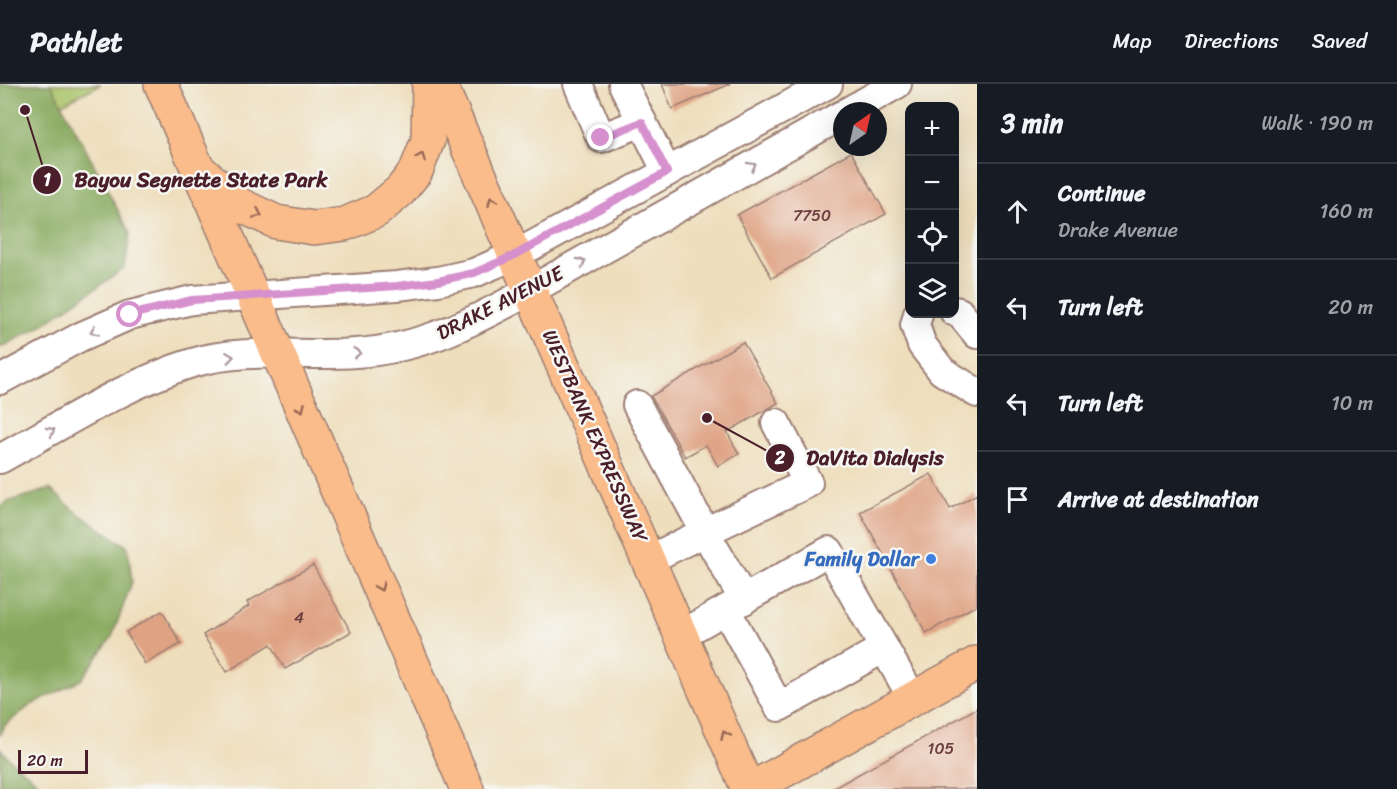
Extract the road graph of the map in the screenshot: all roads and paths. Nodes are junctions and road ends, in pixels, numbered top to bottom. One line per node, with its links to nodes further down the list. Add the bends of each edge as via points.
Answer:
1 (161, 84): 11 (main road)
2 (429, 84): 11 (main road, one-way to 2, via 240,206 276,222 314,228 345,224 376,211 416,171 428,140)
3 (440, 84): 13 (main road, WESTBANK EXPRESSWAY, one-way to 3)
4 (578, 84): 10 (street, via 601,138)
5 (623, 84): 10 (street)
6 (828, 84): 12 (street, DRAKE AVENUE)
7 (879, 88): 8 (street)
8 (861, 102)
9 (833, 120): 14 (street, DRAKE AVENUE, one-way to 9)
10 (642, 122): 12 (street)
11 (195, 166): 15 (main road)
12 (667, 172): 13 (street, DRAKE AVENUE)
13 (515, 255): 14 (main road, WESTBANK EXPRESSWAY); 15 (street, DRAKE AVENUE, via 474,273 438,281)
14 (531, 290): 19 (street, DRAKE AVENUE, one-way to 14, via 397,348 442,335); 26 (main road, WESTBANK EXPRESSWAY)
15 (252, 294): 19 (main road); 20 (street, DRAKE AVENUE, one-way to 20, via 192,300 130,315)
16 (959, 312): 18 (street)
17 (917, 318): 21 (street, via 915,325 922,345 942,371)
18 (977, 334)
19 (278, 355): 24 (street, DRAKE AVENUE, one-way to 19, via 101,404 194,363); 32 (main road, one-way to 32)
20 (0, 380)
21 (977, 393)
22 (637, 405): 25 (street)
23 (776, 423): 25 (street, via 808,483)
24 (0, 459)
25 (705, 532): 26 (street); 27 (street)
26 (648, 560): 28 (main road, WESTBANK EXPRESSWAY)
27 (735, 605): 28 (street); 29 (street, via 830,551); 29 (street, via 779,707)
28 (681, 635): 33 (main road, WESTBANK EXPRESSWAY, one-way to 28)
29 (884, 648): 31 (street)
30 (977, 663): 31 (main road)
31 (913, 699): 33 (main road)
32 (466, 789)
33 (749, 789)

